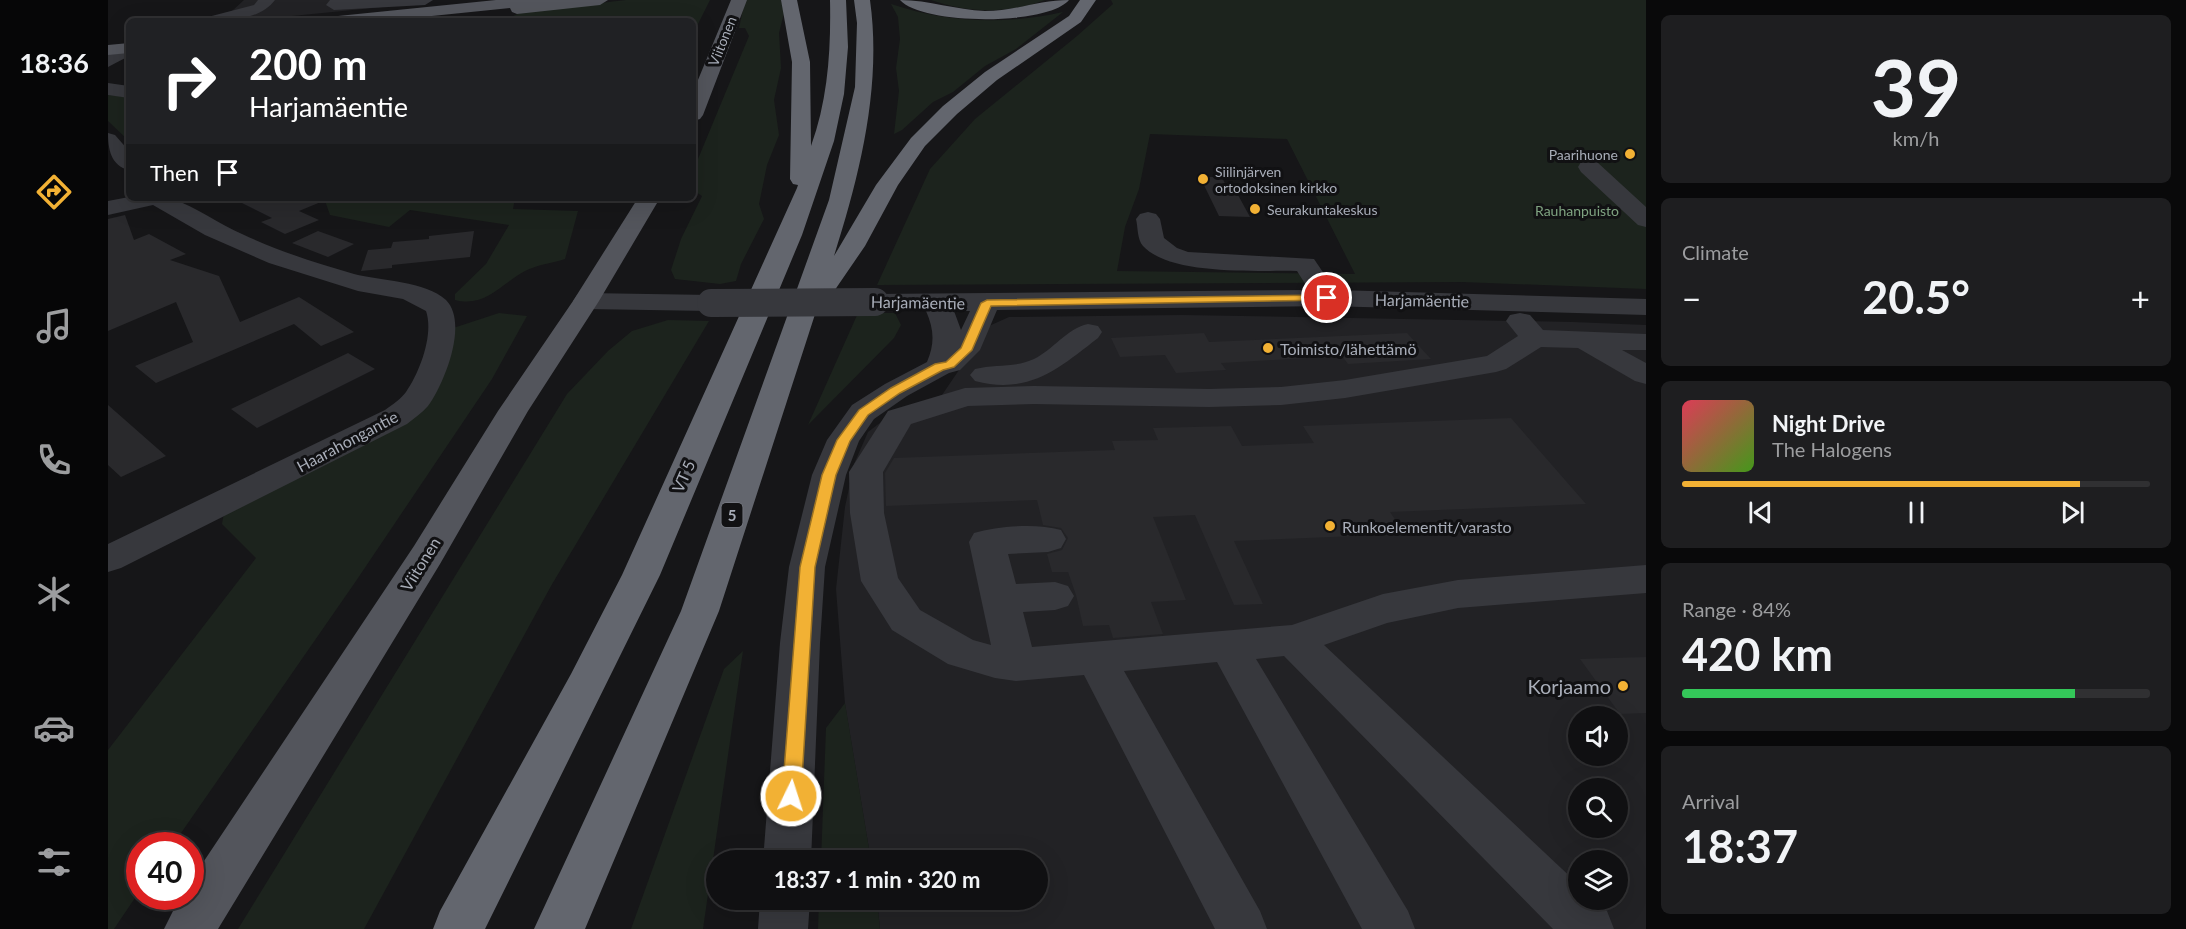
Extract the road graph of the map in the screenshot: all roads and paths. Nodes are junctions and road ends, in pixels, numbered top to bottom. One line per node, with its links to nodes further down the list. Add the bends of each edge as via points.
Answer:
1 (228, 0): 17 (street)
2 (267, 0): 17 (street, via 259,8)
3 (339, 0): 14 (street, via 334,5)
4 (425, 0): 14 (street)
5 (540, 0): 18 (main road)
6 (600, 0): 15 (main road)
7 (739, 0): 32 (main road, Viitonen, via 711,46)
8 (789, 0): 39 (highway, via 801,62)
9 (838, 0): 29 (highway, VT 5 / 5)
10 (861, 0): 29 (highway, VT 5 / 5, via 865,23)
11 (908, 0): 12 (highway, via 951,13 993,15 1050,7)
12 (1062, 0)
13 (1088, 0): 49 (highway, via 1075,19 991,76 918,142 887,185 854,246)
14 (366, 2)
15 (520, 9): 16 (main road); 21 (main road)
16 (461, 15): 19 (main road); 20 (main road)
17 (207, 16)
18 (367, 18)
19 (430, 18)
20 (482, 18)
21 (500, 18)
22 (126, 42): 23 (main road)
23 (108, 43)
24 (126, 48): 25 (main road)
25 (108, 50)
26 (126, 50): 28 (street)
27 (126, 58): 28 (street)
28 (108, 64)
29 (850, 86): 39 (highway, VT 5 / 5, via 823,139); 49 (highway, VT 5 / 5, via 840,200)
30 (108, 89): 31 (street)
31 (126, 92)
32 (696, 104)
33 (109, 141): 34 (street)
34 (126, 161)
35 (1589, 167): 42 (street)
36 (142, 201): 40 (street)
37 (162, 201): 57 (street, Haarahongantie, via 263,253 359,283 417,295 438,306 441,332 431,372 419,396 396,417)
38 (647, 201): 44 (main road, Viitonen)
39 (801, 207): 68 (highway, VT 5 / 5, via 628,602)
40 (108, 208)
41 (1148, 219): 43 (street, via 1152,241 1168,253 1186,259 1300,255)
42 (1646, 220)
43 (1327, 298): 45 (street, Harjamäentie); 47 (street, Harjamäentie)
44 (586, 301): 46 (street, Harjamäentie, bridge); 67 (main road, Viitonen)
45 (1503, 302): 48 (street, Harjamäentie); 51 (street)
46 (936, 303): 47 (street, Harjamäentie); 54 (street, via 950,338)
47 (987, 303): 54 (street, via 966,350 950,364)
48 (1646, 307)
49 (797, 325): 69 (highway, VT 5 / 5, via 700,612)
50 (1088, 332): 54 (street, via 1047,364 1024,374 970,375)
51 (1535, 338): 52 (street); 64 (street, via 1496,363 1345,389 1209,398 1089,394 965,398 899,418 866,472 867,513 880,581 906,620 962,653)
52 (1584, 339): 53 (street); 55 (street)
53 (1646, 342)
54 (939, 367): 65 (street, via 863,412 843,440 829,475 807,567)
55 (1645, 375)
56 (1048, 539): 60 (street, via 987,542)
57 (108, 559)
58 (1646, 579): 61 (street, via 1458,594 1383,609)
59 (1055, 596): 60 (street)
60 (1000, 599): 64 (street)
61 (1293, 640): 62 (street); 73 (street)
62 (1228, 646): 63 (street); 72 (street)
63 (1096, 658): 64 (street); 71 (street)
64 (1016, 664)
65 (788, 850)
66 (784, 910): 70 (street)
67 (189, 929)
68 (458, 929)
69 (559, 929)
70 (783, 929)
71 (1242, 929)
72 (1390, 929)
73 (1589, 929)

